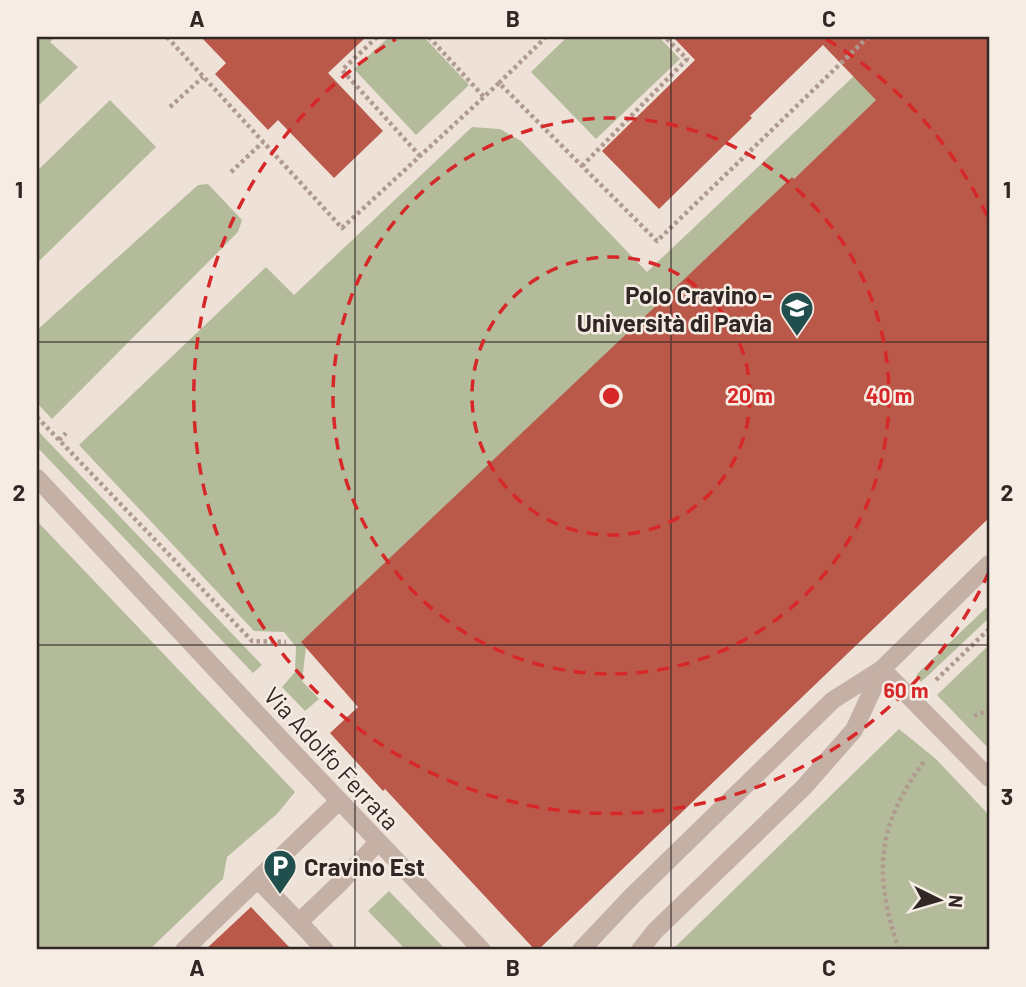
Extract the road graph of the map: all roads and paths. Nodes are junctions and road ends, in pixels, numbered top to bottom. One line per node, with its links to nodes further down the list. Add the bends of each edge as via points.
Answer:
1 (167, 37): 7 (path)
2 (377, 37): 12 (path, via 342,71)
3 (429, 37): 9 (path)
4 (665, 37): 13 (path, via 687,59)
5 (868, 37): 13 (path, via 657,241)
6 (542, 38): 8 (path)
7 (203, 77): 10 (path); 11 (path)
8 (499, 83): 9 (path); 13 (path)
9 (484, 97): 12 (path)
10 (170, 107)
11 (263, 142): 12 (path, via 342,229); 14 (path)
12 (421, 156)
13 (582, 166)
14 (231, 172)
15 (37, 417): 17 (path)
16 (66, 432): 17 (path)
17 (59, 440): 21 (path, via 252,641)
18 (37, 478): 27 (street, Via Adolfo Ferrata)
19 (989, 564): 22 (street)
20 (989, 629): 23 (path)
21 (286, 642)
22 (882, 668): 23 (street); 34 (street, via 833,700); 35 (street, via 854,730 804,787)
23 (915, 703): 25 (street)
24 (989, 710): 25 (path)
25 (948, 736): 26 (street); 36 (path, via 914,776 884,841 883,896)
26 (989, 778)
27 (339, 802): 28 (street, Via Adolfo Ferrata); 29 (street)
28 (377, 842): 30 (street); 33 (street, Via Adolfo Ferrata)
29 (258, 880): 30 (street); 31 (street)
30 (299, 922): 32 (street)
31 (184, 950)
32 (325, 950)
33 (482, 950)
34 (581, 950)
35 (640, 950)
36 (898, 950)

